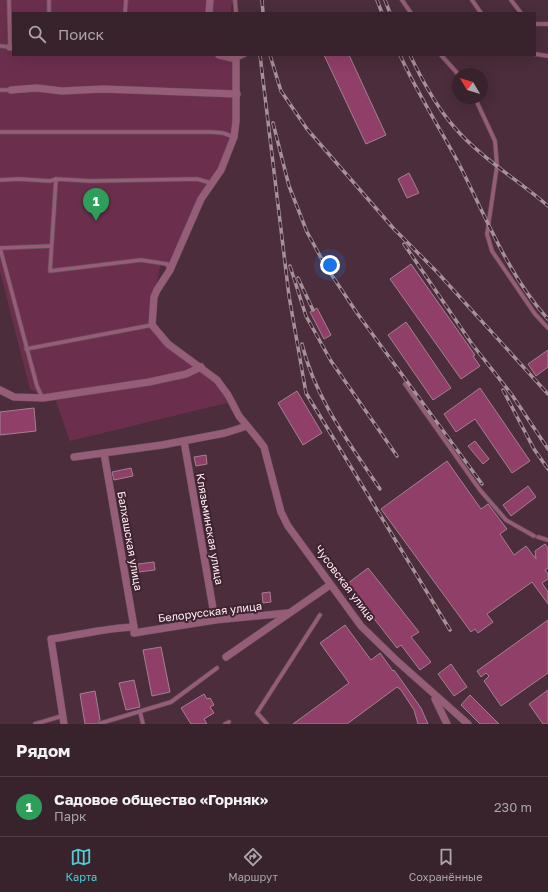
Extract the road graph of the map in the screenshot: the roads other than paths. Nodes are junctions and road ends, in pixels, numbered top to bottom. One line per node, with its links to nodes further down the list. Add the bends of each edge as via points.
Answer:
1 (10, 0): 19 (lane)
2 (49, 0): 9 (lane)
3 (126, 0): 10 (lane)
4 (210, 0): 11 (street)
5 (235, 0): 12 (lane)
6 (402, 0): 13 (lane)
7 (472, 0): 14 (lane)
8 (511, 0): 15 (lane)
9 (49, 12)
10 (125, 12)
11 (209, 12)
12 (236, 12)
13 (409, 12)
14 (480, 12)
15 (520, 12)
16 (536, 24): 17 (lane)
17 (548, 24)
18 (0, 46): 19 (lane)
19 (12, 47)
20 (536, 54): 22 (lane)
21 (442, 56): 24 (lane)
22 (548, 56)
23 (236, 57): 27 (street)
24 (453, 68)
25 (0, 90): 26 (lane)
26 (11, 90): 27 (street, via 110,89)
27 (237, 94): 30 (street)
28 (478, 104): 38 (lane, via 495,141 498,166 487,234 492,251 535,314)
29 (0, 132): 30 (lane, via 211,132)
30 (234, 137): 33 (street, via 221,170)
31 (56, 179): 32 (lane); 33 (lane, via 197,180); 34 (lane)
32 (0, 180)
33 (212, 183): 36 (street, via 201,199)
34 (51, 246): 35 (lane); 36 (lane, via 50,271 142,260 167,264)
35 (0, 248): 39 (lane)
36 (170, 270): 37 (street, via 156,290)
37 (152, 325): 39 (lane); 40 (street, Чусовская улица, via 168,344)
38 (548, 328)
39 (26, 349): 43 (lane)
40 (201, 367): 43 (street, via 186,374 148,382); 44 (street, Чусовская улица, via 223,387)
41 (405, 384): 48 (lane, via 480,490 506,520)
42 (0, 390): 43 (street, via 14,397)
43 (43, 398)
44 (247, 426): 45 (street); 49 (street, Чусовская улица, via 264,447 281,512 295,537 312,556)
45 (184, 441): 46 (street); 52 (street, Клязьминская улица)
46 (104, 453): 47 (street); 53 (street, Балхашская улица)
47 (74, 457)
48 (548, 540)
49 (330, 585): 50 (street); 56 (street, Чусовская улица, via 362,626)
50 (288, 613): 52 (street, Белорусская улица); 54 (street)
51 (320, 615): 63 (lane, via 257,713)
52 (215, 620): 53 (street, Белорусская улица)
53 (134, 630): 58 (street, Белорусская улица, via 110,628 51,639)
54 (226, 657)
55 (217, 668): 57 (lane, via 171,702)
56 (434, 695): 64 (street); 65 (street, Чусовская улица)
57 (140, 712): 61 (lane); 62 (lane)
58 (62, 716): 59 (lane); 60 (street)
59 (35, 724)
60 (64, 724)
61 (98, 724)
62 (143, 724)
63 (267, 724)
64 (447, 724)
65 (468, 724)

